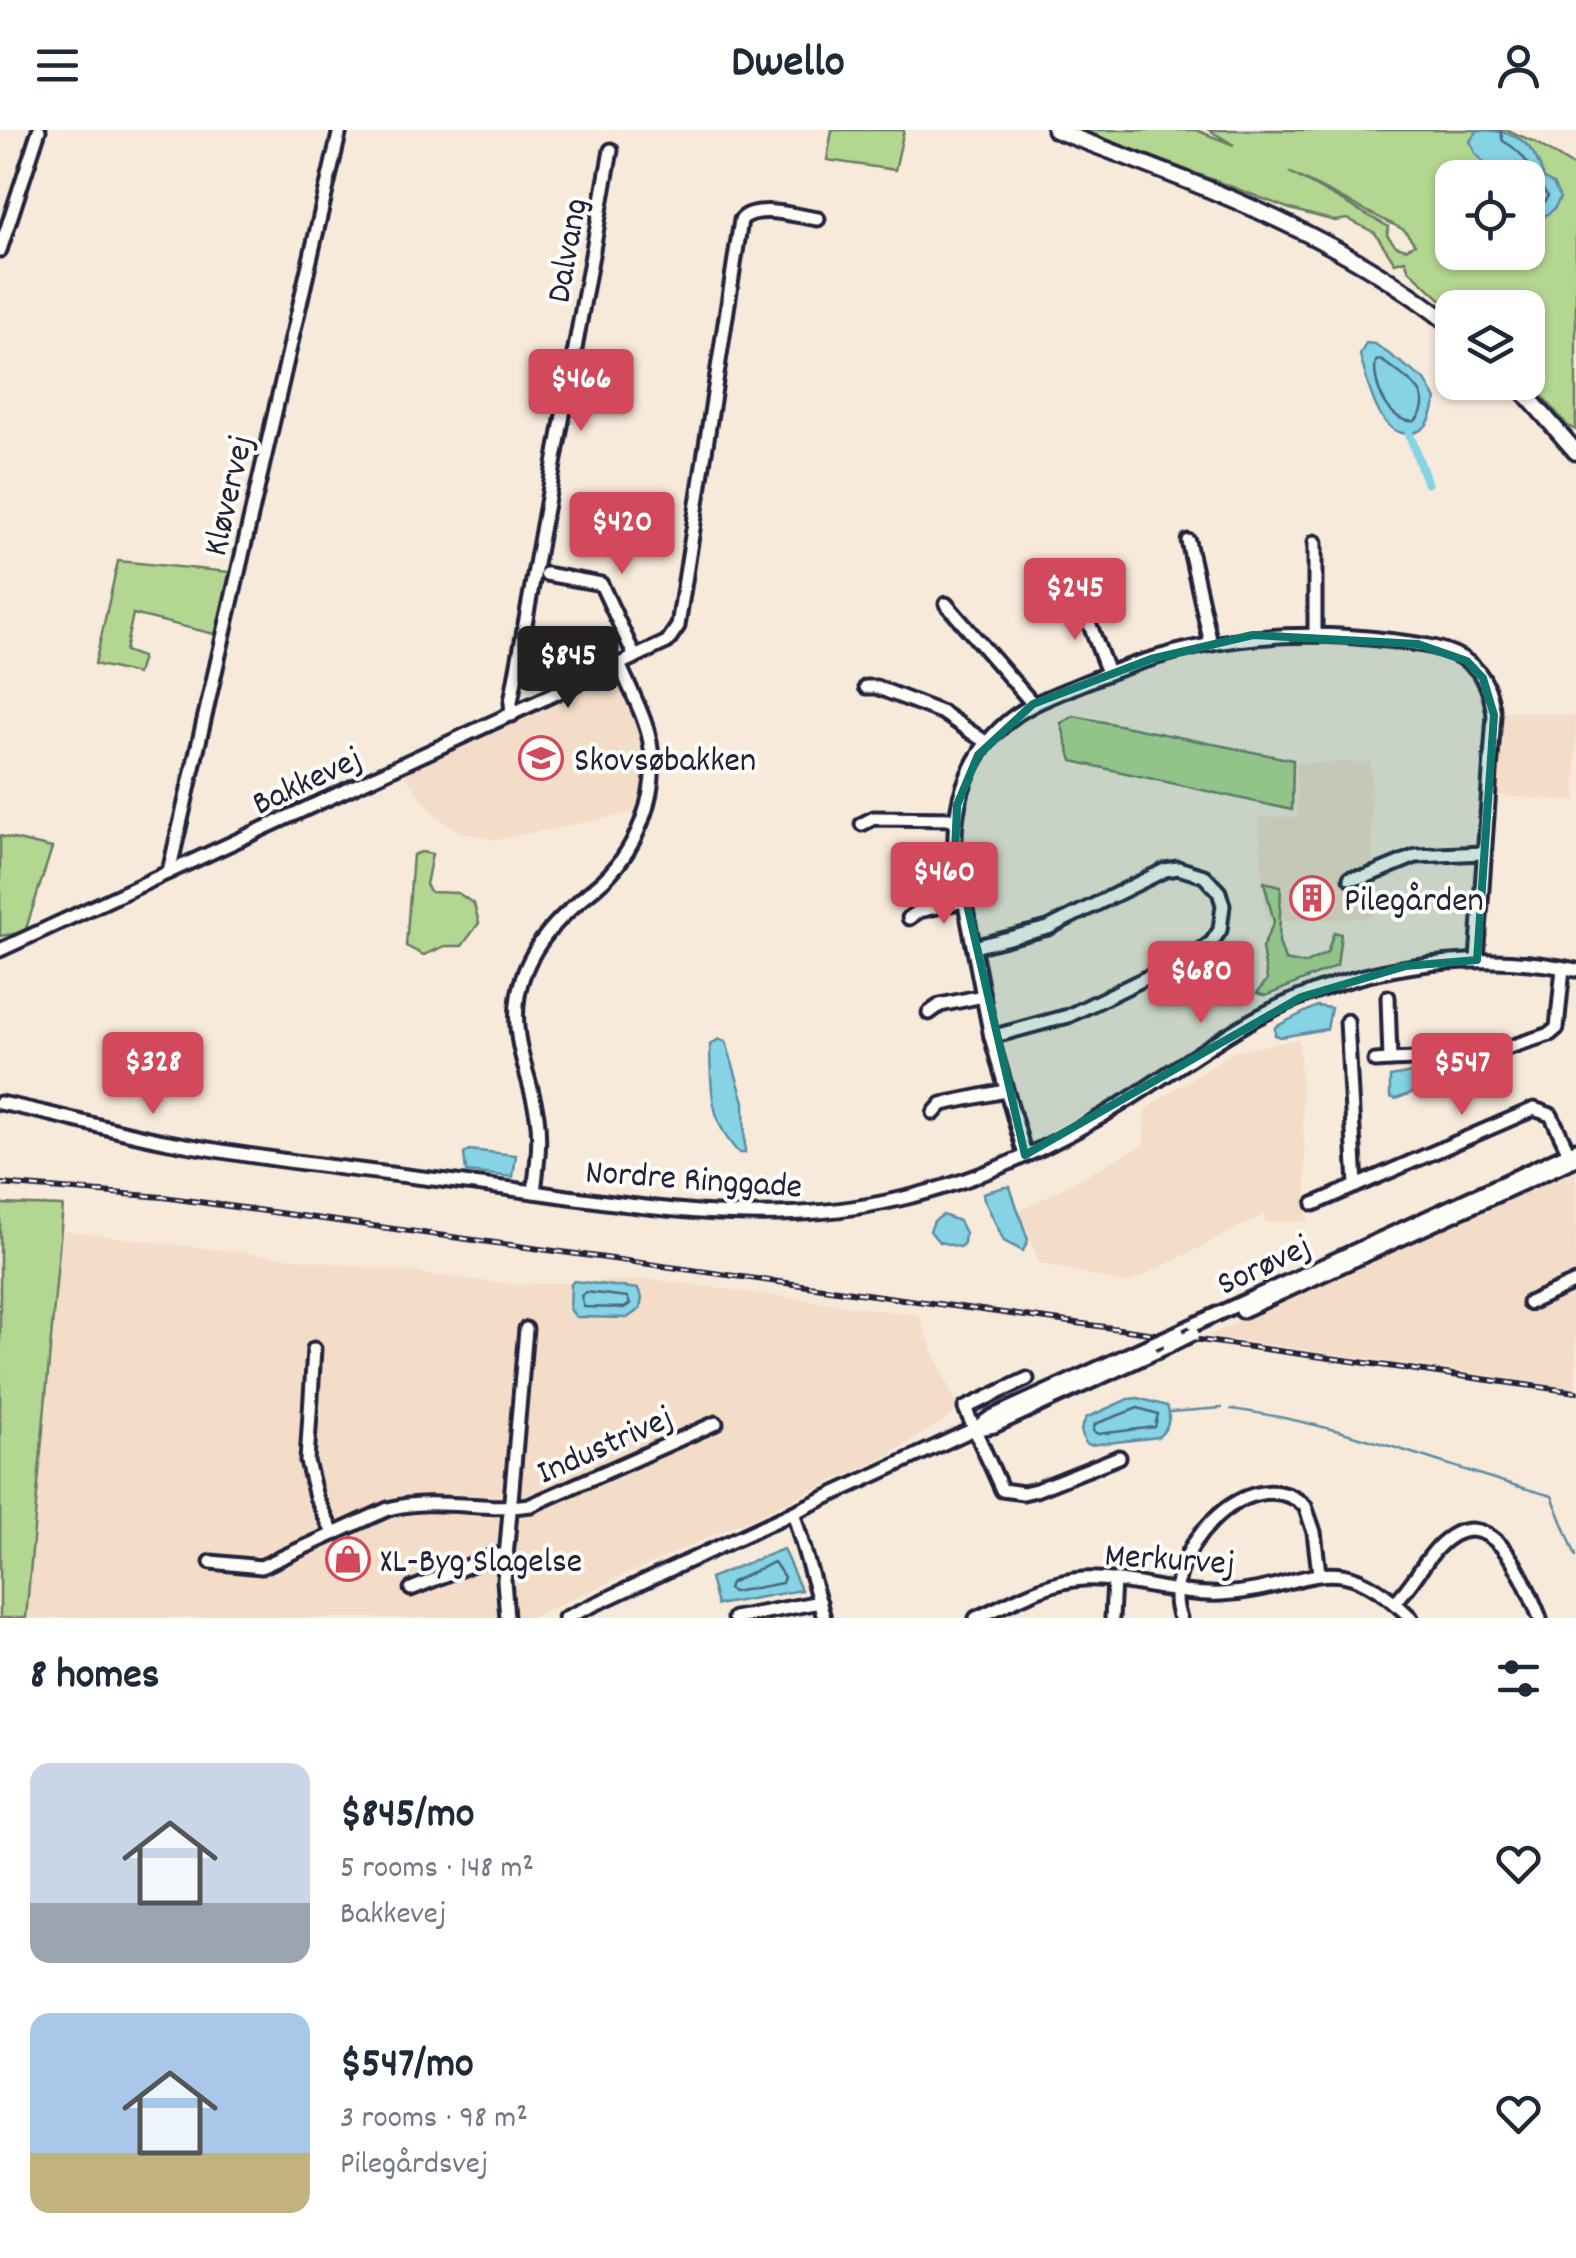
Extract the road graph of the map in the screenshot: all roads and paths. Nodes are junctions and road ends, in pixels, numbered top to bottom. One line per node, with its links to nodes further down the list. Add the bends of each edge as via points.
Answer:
1 (39, 130): 6 (street)
2 (340, 130): 27 (street, Kløvervej)
3 (1055, 130): 7 (main road, via 1296,229)
4 (610, 150): 22 (street, Dalvang)
5 (818, 219): 17 (street, Bakkevej, via 759,212 741,220 678,626 667,642)
6 (0, 250)
7 (1435, 314)
8 (1531, 400): 9 (main road)
9 (1576, 452)
10 (1188, 541): 16 (street)
11 (1315, 542): 15 (street)
12 (546, 574): 17 (street, via 602,584)
13 (1075, 595): 19 (street)
14 (946, 604): 21 (street)
15 (1315, 634): 16 (street); 26 (street, via 1431,647 1467,661 1483,678 1494,715)
16 (1211, 644): 19 (street)
17 (635, 657): 18 (street, Bakkevej)
18 (619, 664): 22 (street, Bakkevej); 48 (street, via 650,741 647,804 623,858 559,918 524,972 517,1042 538,1125)
19 (1108, 673): 21 (street)
20 (866, 687): 23 (street, via 943,713)
21 (1033, 704): 23 (street)
22 (512, 715): 27 (street, Bakkevej)
23 (987, 743): 24 (street, via 965,778)
24 (955, 819): 25 (street, via 874,818); 29 (street)
25 (862, 824)
26 (1484, 853): 28 (street, via 1416,856); 33 (street)
27 (169, 872): 32 (street, Bakkevej)
28 (1350, 878)
29 (964, 901): 30 (street); 31 (street)
30 (909, 918)
31 (974, 948): 35 (street); 39 (street, via 1048,928 1165,870 1204,876 1223,905 1220,930 1199,952 1068,1016)
32 (0, 950)
33 (1477, 960): 34 (street, Nordre Ringgade); 45 (street, Nordre Ringgade, via 1406,966 1301,997)
34 (1570, 969): 40 (street, via 1560,1022 1550,1034 1465,1057)
35 (984, 996): 37 (street); 39 (street)
36 (1388, 997): 40 (street)
37 (929, 1013)
38 (1347, 1021): 47 (street)
39 (992, 1036): 42 (street)
40 (1390, 1060): 41 (street)
41 (1375, 1061)
42 (1005, 1091): 44 (street, via 942,1104); 45 (street)
43 (0, 1103): 48 (street, Nordre Ringgade, via 171,1142)
44 (934, 1113)
45 (1025, 1155): 48 (street, Nordre Ringgade, via 915,1195 809,1213 733,1214)
46 (1573, 1155): 47 (street, via 1551,1114 1534,1109); 56 (street, Sorøvej, bridge); 56 (street, Sorøvej, bridge, via 1169,1346)
47 (1356, 1186): 49 (street)
48 (534, 1192)
49 (1314, 1204)
50 (1576, 1282): 51 (street)
51 (1529, 1303)
52 (526, 1329): 58 (street, Industrivej)
53 (314, 1349): 60 (street, via 307,1461)
54 (1027, 1379): 56 (street, via 965,1408)
55 (716, 1423): 58 (street, Industrivej, via 549,1499)
56 (974, 1430): 57 (street, via 1002,1490 1036,1490); 59 (street, Sorøvej)
57 (1119, 1457)
58 (511, 1508): 60 (street, Industrivej, via 410,1503); 61 (street, Industrivej)
59 (794, 1515): 67 (street); 71 (street, Sorøvej)
60 (333, 1534): 62 (street, Industrivej, via 260,1567)
61 (507, 1555): 65 (street); 70 (street, Industrivej)
62 (211, 1562)
63 (1319, 1573): 66 (street, Merkurvej, via 1232,1592); 66 (street, via 1309,1512 1290,1496 1268,1494 1229,1507 1203,1529); 68 (street, Merkurvej, via 1364,1580)
64 (1114, 1580): 66 (street, Merkurvej); 74 (street, Merkurvej, via 1069,1580); 75 (street)
65 (411, 1590)
66 (1179, 1590): 76 (street)
67 (820, 1602): 69 (street); 73 (street)
68 (1395, 1602): 77 (street, Merkurvej); 78 (street, via 1447,1539 1474,1531 1512,1558)
69 (760, 1616): 72 (street)
70 (507, 1618)
71 (565, 1618)
72 (734, 1618)
73 (824, 1618)
74 (976, 1618)
75 (1112, 1618)
76 (1180, 1618)
77 (1411, 1618)
78 (1540, 1618)

